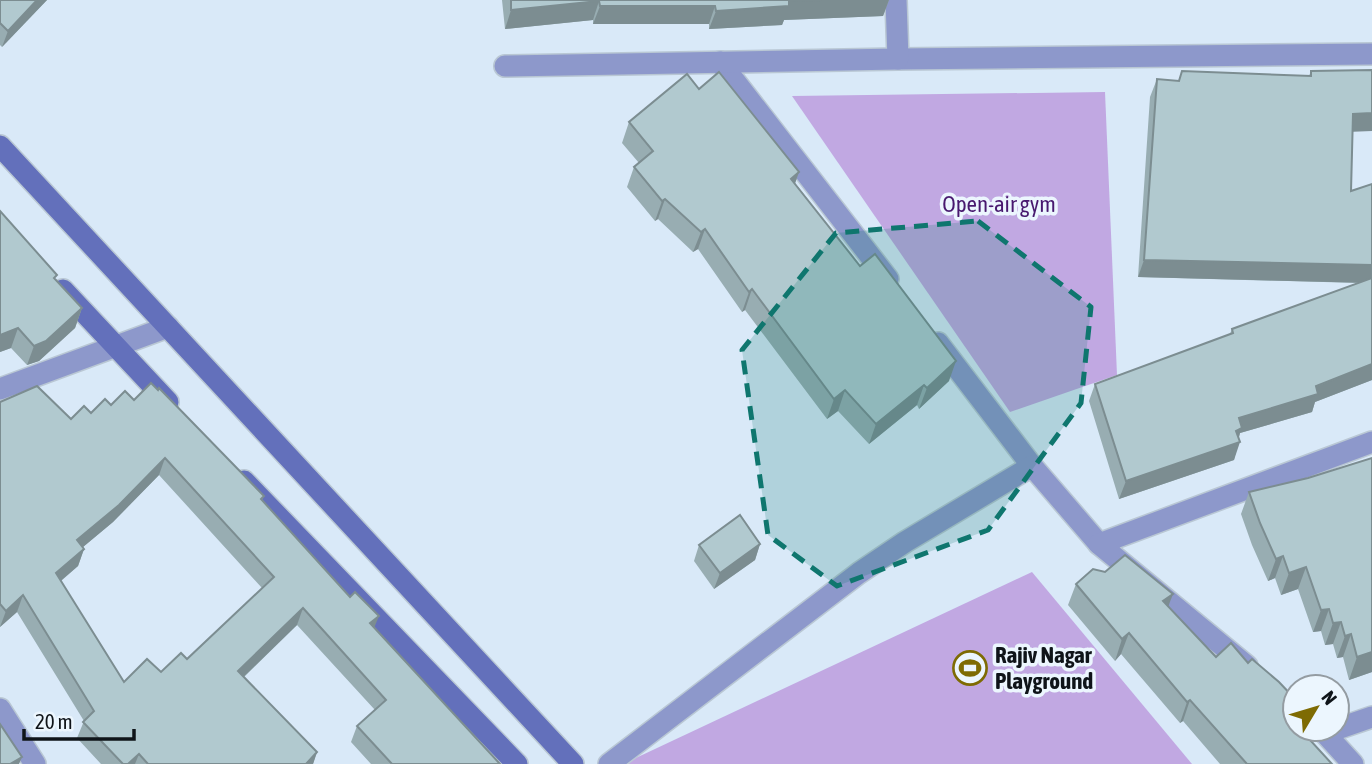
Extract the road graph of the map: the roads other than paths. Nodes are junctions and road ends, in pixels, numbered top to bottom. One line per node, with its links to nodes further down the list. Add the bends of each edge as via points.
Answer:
1 (896, 0): 3 (street)
2 (1372, 54): 3 (street)
3 (898, 59): 4 (street)
4 (720, 62): 5 (street); 8 (street)
5 (505, 66)
6 (0, 146): 9 (street)
7 (53, 279): 11 (street)
8 (904, 300)
9 (168, 327): 11 (street); 25 (street)
10 (929, 332): 16 (street)
11 (115, 346): 12 (street); 13 (street)
12 (0, 389)
13 (182, 416)
14 (1372, 442): 17 (street)
15 (229, 466): 24 (street)
16 (1032, 466): 17 (street); 26 (street, via 859,573)
17 (1099, 544): 18 (street)
18 (1266, 681)
19 (0, 709): 23 (street)
20 (1372, 717): 21 (street)
21 (1351, 724)
22 (1339, 743): 27 (street)
23 (34, 759)
24 (517, 764)
25 (573, 764)
26 (609, 764)
27 (1353, 764)

